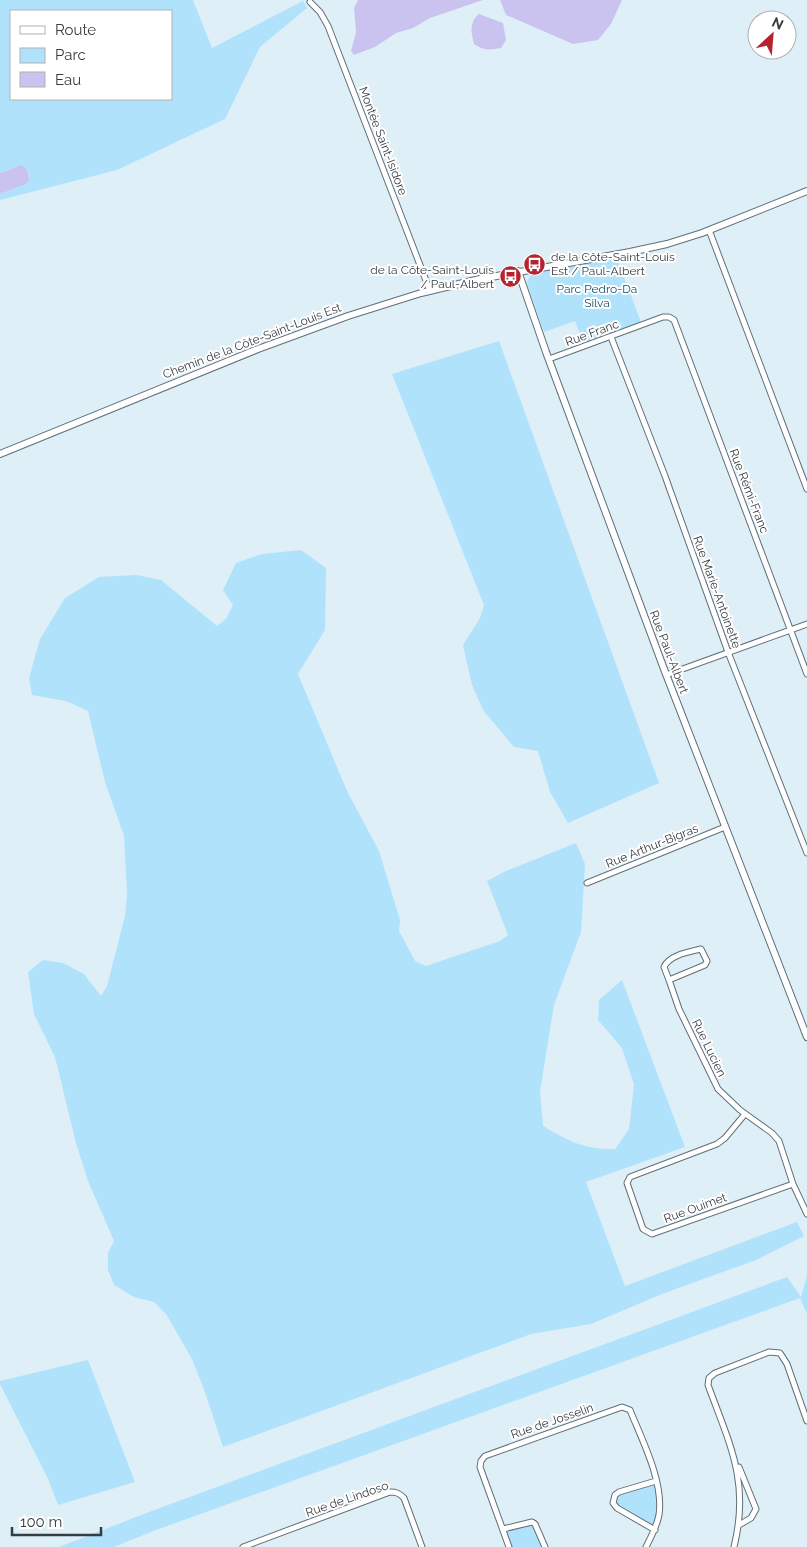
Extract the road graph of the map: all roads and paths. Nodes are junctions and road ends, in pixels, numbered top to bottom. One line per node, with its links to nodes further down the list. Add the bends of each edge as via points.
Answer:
1 (310, 2): 5 (street, Montée Saint-Isidore, via 328,26)
2 (807, 191): 3 (street, Chemin de la Côte-Saint-Louis Est)
3 (709, 230): 4 (street, Chemin de la Côte-Saint-Louis Est, via 649,249); 10 (street)
4 (518, 271): 5 (street, Chemin de la Côte-Saint-Louis Est); 8 (street, Rue Paul-Albert)
5 (430, 291): 9 (street, Chemin de la Côte-Saint-Louis Est, via 301,332)
6 (670, 317): 7 (street, Rue Franc, via 662,317); 12 (street, Rue Rémi-Franc, via 676,324)
7 (612, 337): 8 (street, Rue Franc); 13 (street, Rue Marie-Antoinette)
8 (549, 359): 15 (street, Rue Paul-Albert)
9 (0, 454)
10 (807, 489)
11 (807, 624): 12 (street)
12 (790, 630): 13 (street); 14 (street, Rue Rémi-Franc)
13 (728, 652): 15 (street); 17 (street, Rue Marie-Antoinette)
14 (807, 674)
15 (666, 675): 16 (street, Rue Paul-Albert)
16 (725, 827): 18 (street, Rue Arthur-Bigras); 20 (street, Rue Paul-Albert)
17 (807, 853)
18 (587, 883)
19 (669, 980): 19 (street, Rue Lucien, via 705,965 707,961 701,949 666,963 664,967); 21 (street, Rue Lucien, via 679,1009 718,1089)
20 (807, 1037)
21 (745, 1114): 22 (street, Rue Lucien, via 779,1141); 22 (street, Rue Ouimet, via 717,1144 630,1176 627,1183 643,1229 652,1234)
22 (793, 1184): 23 (street, Rue Lucien)
23 (807, 1214)
24 (807, 1421): 25 (street, via 780,1353 769,1352 715,1373 708,1385)
25 (735, 1460): 27 (street, via 740,1496); 27 (street, via 756,1509 751,1518)
26 (656, 1480): 28 (street, Rue de Josselin, via 630,1410 622,1408 485,1456 480,1467); 29 (street, Rue de Josselin, via 660,1501); 29 (street, via 615,1495 613,1503)
27 (739, 1525): 35 (street)
28 (503, 1529): 32 (street, Rue de Josselin); 33 (street, via 532,1522)
29 (654, 1530): 34 (street, Rue de Josselin)
30 (245, 1547): 31 (street, Rue de Lindoso, via 394,1492 404,1498)
31 (422, 1547)
32 (509, 1547)
33 (545, 1547)
34 (646, 1547)
35 (734, 1547)

